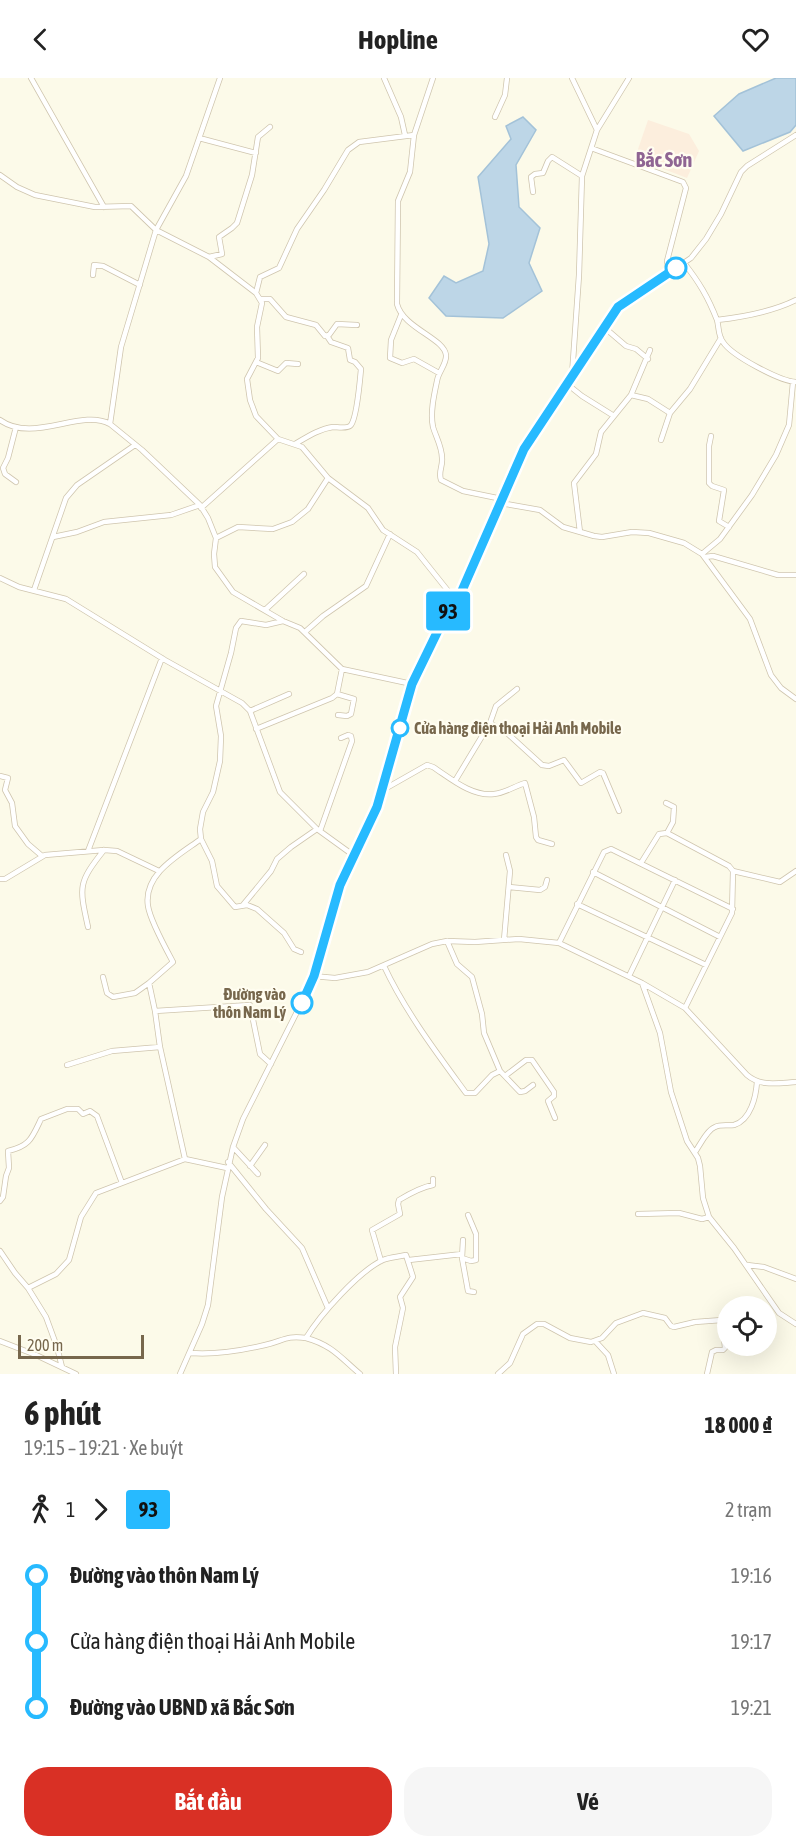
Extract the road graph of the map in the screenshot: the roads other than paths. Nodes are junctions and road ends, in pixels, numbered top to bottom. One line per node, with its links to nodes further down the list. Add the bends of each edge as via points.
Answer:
1 (32, 78): 20 (street)
2 (220, 78): 14 (street)
3 (384, 78): 11 (street)
4 (433, 78): 12 (street)
5 (507, 78): 8 (street, via 505,95)
6 (572, 78): 10 (street)
7 (629, 78): 10 (street)
8 (495, 117)
9 (270, 127): 16 (street, via 258,137)
10 (597, 130): 15 (street)
11 (405, 135): 12 (street); 27 (street, via 359,142 348,150 299,224 279,268 260,277)
12 (414, 135): 30 (street, via 410,172 398,201 397,303)
13 (796, 135): 23 (street, via 741,172 706,239)
14 (199, 138): 16 (street); 21 (street, via 186,176)
15 (591, 148): 18 (street); 24 (street, via 685,185 667,261)
16 (256, 153): 22 (street, via 237,222 219,237 222,254)
17 (0, 175): 20 (street, via 30,193)
18 (582, 176): 19 (street, via 552,158 543,173 531,177); 41 (street)
19 (533, 192)
20 (104, 207): 21 (street, via 131,206)
21 (156, 230): 22 (street); 26 (street)
22 (209, 257): 27 (street)
23 (684, 263): 24 (street); 31 (street, via 705,291)
24 (669, 273): 33 (street, via 622,303)
25 (93, 275): 26 (street, via 94,265 103,266)
26 (140, 285): 48 (street, via 121,347)
27 (256, 292): 28 (street)
28 (261, 299): 34 (street, via 270,299 286,317 316,326); 38 (street)
29 (796, 300): 31 (street, via 743,317)
30 (401, 315): 40 (street, via 444,349 445,361); 40 (street, via 391,340 390,358 402,363 414,359)
31 (717, 320): 35 (street)
32 (357, 325): 34 (street, via 337,324)
33 (605, 328): 37 (street); 41 (street)
34 (327, 336): 55 (street, via 331,342 348,348 350,360 361,369 352,424 318,431)
35 (721, 338): 42 (street, via 750,363); 45 (street)
36 (650, 350): 37 (street)
37 (648, 359): 44 (street)
38 (256, 362): 39 (street, via 278,371 286,363); 53 (street, via 248,379 251,404 256,416)
39 (298, 364)
40 (439, 373): 59 (street, via 432,420 442,457 441,480 463,491)
41 (572, 377): 43 (street)
42 (794, 382): 50 (street)
43 (567, 384): 46 (street); 59 (street, via 524,449)
44 (631, 395): 45 (street, via 648,399); 46 (street)
45 (670, 413): 54 (street)
46 (614, 416): 62 (street, via 599,435 596,454 574,483)
47 (0, 420): 49 (street)
48 (110, 424): 49 (street, via 98,421); 56 (street)
49 (16, 427): 58 (street, via 3,468)
50 (788, 429): 51 (street); 61 (street, via 776,456)
51 (796, 429)
52 (711, 436): 61 (street, via 709,483 724,490 719,521)
53 (278, 439): 55 (street); 60 (street)
54 (662, 440)
55 (295, 444): 57 (street)
56 (135, 445): 60 (street); 64 (street, via 77,485 66,498)
57 (328, 477): 63 (street, via 365,505 380,527); 65 (street, via 308,509 292,522 273,529 238,526)
58 (16, 482)
59 (501, 501): 62 (street, via 540,510 559,525); 71 (street)
60 (201, 506): 64 (street, via 171,515 104,522); 65 (street)
61 (729, 528): 66 (street)
62 (580, 532): 66 (street, via 598,537 649,533 684,543)
63 (390, 534): 71 (street, via 421,556); 74 (street, via 366,586)
64 (53, 537): 70 (street)
65 (216, 538): 72 (street, via 214,561 221,577 233,592)
66 (704, 556): 68 (street, via 778,575); 82 (street, via 750,619 771,675)
67 (304, 574): 72 (street)
68 (796, 575)
69 (0, 578): 70 (street)
70 (34, 590): 75 (street, via 66,598)
71 (457, 602): 77 (street, via 447,612)
72 (265, 610): 73 (street)
73 (284, 621): 74 (street); 79 (street, via 270,625 238,623)
74 (305, 632): 76 (street)
75 (162, 658): 79 (street); 98 (street)
76 (342, 669): 77 (street); 81 (street)
77 (412, 684): 90 (street)
78 (517, 689): 85 (street, via 496,706)
79 (219, 691): 83 (street); 95 (street, via 215,710 221,736 220,761 202,816)
80 (289, 693): 83 (street)
81 (337, 694): 84 (street, via 355,702 351,714); 86 (street)
82 (796, 699)
83 (250, 711): 86 (street)
84 (338, 715)
85 (490, 723): 89 (street); 92 (street, via 542,765 564,759 581,783 603,773)
86 (256, 729): 93 (street, via 280,792)
87 (341, 738): 93 (street, via 348,735 352,741)
88 (0, 776): 101 (street, via 8,778 5,790 12,803 15,826)
89 (455, 781): 90 (street, via 427,765); 96 (street, via 488,795 525,783 536,837)
90 (383, 790): 99 (street)
91 (666, 803): 94 (street, via 674,805 675,813)
92 (619, 811)
93 (319, 830): 99 (street); 112 (street, via 277,859)
94 (666, 833): 102 (street, via 659,834); 104 (street)
95 (201, 839): 103 (street); 112 (street, via 222,895 235,907)
96 (552, 844)
97 (104, 850): 98 (street); 103 (street, via 117,851); 115 (street, via 82,880)
98 (88, 851): 101 (street)
99 (353, 855): 124 (street, via 333,904)
100 (506, 855): 110 (street)
101 (42, 856): 107 (street)
102 (641, 863): 106 (street, via 608,849); 109 (street)
103 (159, 871): 127 (street, via 150,887 148,907 172,962)
104 (734, 871): 105 (street, via 780,882); 114 (street)
105 (796, 871)
106 (593, 872): 111 (street); 113 (street)
107 (0, 879)
108 (547, 880): 110 (street, via 540,890)
109 (675, 880): 113 (street); 114 (street)
110 (509, 887): 118 (street)
111 (577, 904): 117 (street); 120 (street)
112 (243, 905): 121 (street, via 260,911)
113 (662, 907): 116 (street); 117 (street)
114 (733, 909): 116 (street)
115 (88, 927)
116 (720, 937): 122 (street)
117 (647, 938): 122 (street); 125 (street)
118 (504, 940): 119 (street); 120 (street)
119 (447, 941): 123 (street); 134 (street, via 457,964 472,977 483,1030)
120 (559, 943): 125 (street)
121 (301, 952)
122 (706, 965): 129 (street)
123 (384, 966): 124 (street, via 347,977); 134 (street, via 397,993 466,1093 475,1093)
124 (314, 976): 132 (street)
125 (629, 976): 128 (street)
126 (103, 977): 127 (street, via 107,993 113,997 135,993)
127 (149, 983): 130 (street)
128 (642, 983): 129 (street); 142 (street, via 659,1031 671,1092 687,1141)
129 (685, 1008): 136 (street)
130 (155, 1011): 131 (street); 132 (street, via 250,1005 260,1054)
131 (160, 1047): 133 (street, via 112,1051); 143 (street)
132 (271, 1064): 141 (street)
133 (67, 1065)
134 (500, 1071): 135 (street)
135 (505, 1076): 138 (street, via 520,1092); 139 (street, via 526,1060 532,1060 554,1092 548,1101)
136 (757, 1082): 137 (street); 142 (street, via 755,1101 745,1117 733,1125 711,1129)
137 (796, 1082)
138 (533, 1085)
139 (555, 1118)
140 (265, 1145): 145 (street)
141 (232, 1147): 144 (street); 145 (street)
142 (695, 1152): 152 (street)
143 (185, 1159): 144 (street); 148 (street)
144 (228, 1165): 162 (street, via 302,1248); 167 (street, via 209,1302)
145 (250, 1166): 146 (street)
146 (258, 1174)
147 (433, 1179): 157 (street, via 433,1185 399,1200 400,1214 372,1230)
148 (122, 1183): 149 (street, via 97,1116 90,1111 83,1114 78,1109 67,1109 41,1119 25,1146 8,1151 9,1168); 160 (street, via 96,1193 81,1217 69,1260 56,1274)
149 (0, 1201)
150 (638, 1214): 152 (street)
151 (468, 1215): 155 (street, via 476,1234 476,1260)
152 (709, 1217): 158 (street)
153 (463, 1240): 155 (street)
154 (0, 1251): 160 (street)
155 (462, 1256): 156 (street); 161 (street, via 468,1291)
156 (409, 1260): 157 (street, via 406,1256); 172 (street, via 413,1277 400,1297 403,1308 395,1347)
157 (381, 1261): 162 (street)
158 (747, 1265): 159 (street); 163 (street, via 779,1313)
159 (796, 1279)
160 (28, 1288): 168 (street, via 51,1329)
161 (474, 1292)
162 (328, 1308): 164 (street)
163 (796, 1324)
164 (306, 1338): 167 (street, via 289,1336 268,1345 222,1353); 171 (street, via 336,1350)
165 (0, 1341): 168 (street)
166 (596, 1342): 173 (street, via 570,1338 537,1324 524,1334 510,1363); 174 (street, via 608,1355); 175 (street, via 616,1323 643,1313 665,1318 674,1327 720,1319 725,1348 712,1352)
167 (190, 1353): 170 (street)
168 (62, 1367): 169 (street)
169 (76, 1374)
170 (180, 1374)
171 (360, 1374)
172 (396, 1374)
173 (498, 1374)
174 (614, 1374)
175 (707, 1374)

